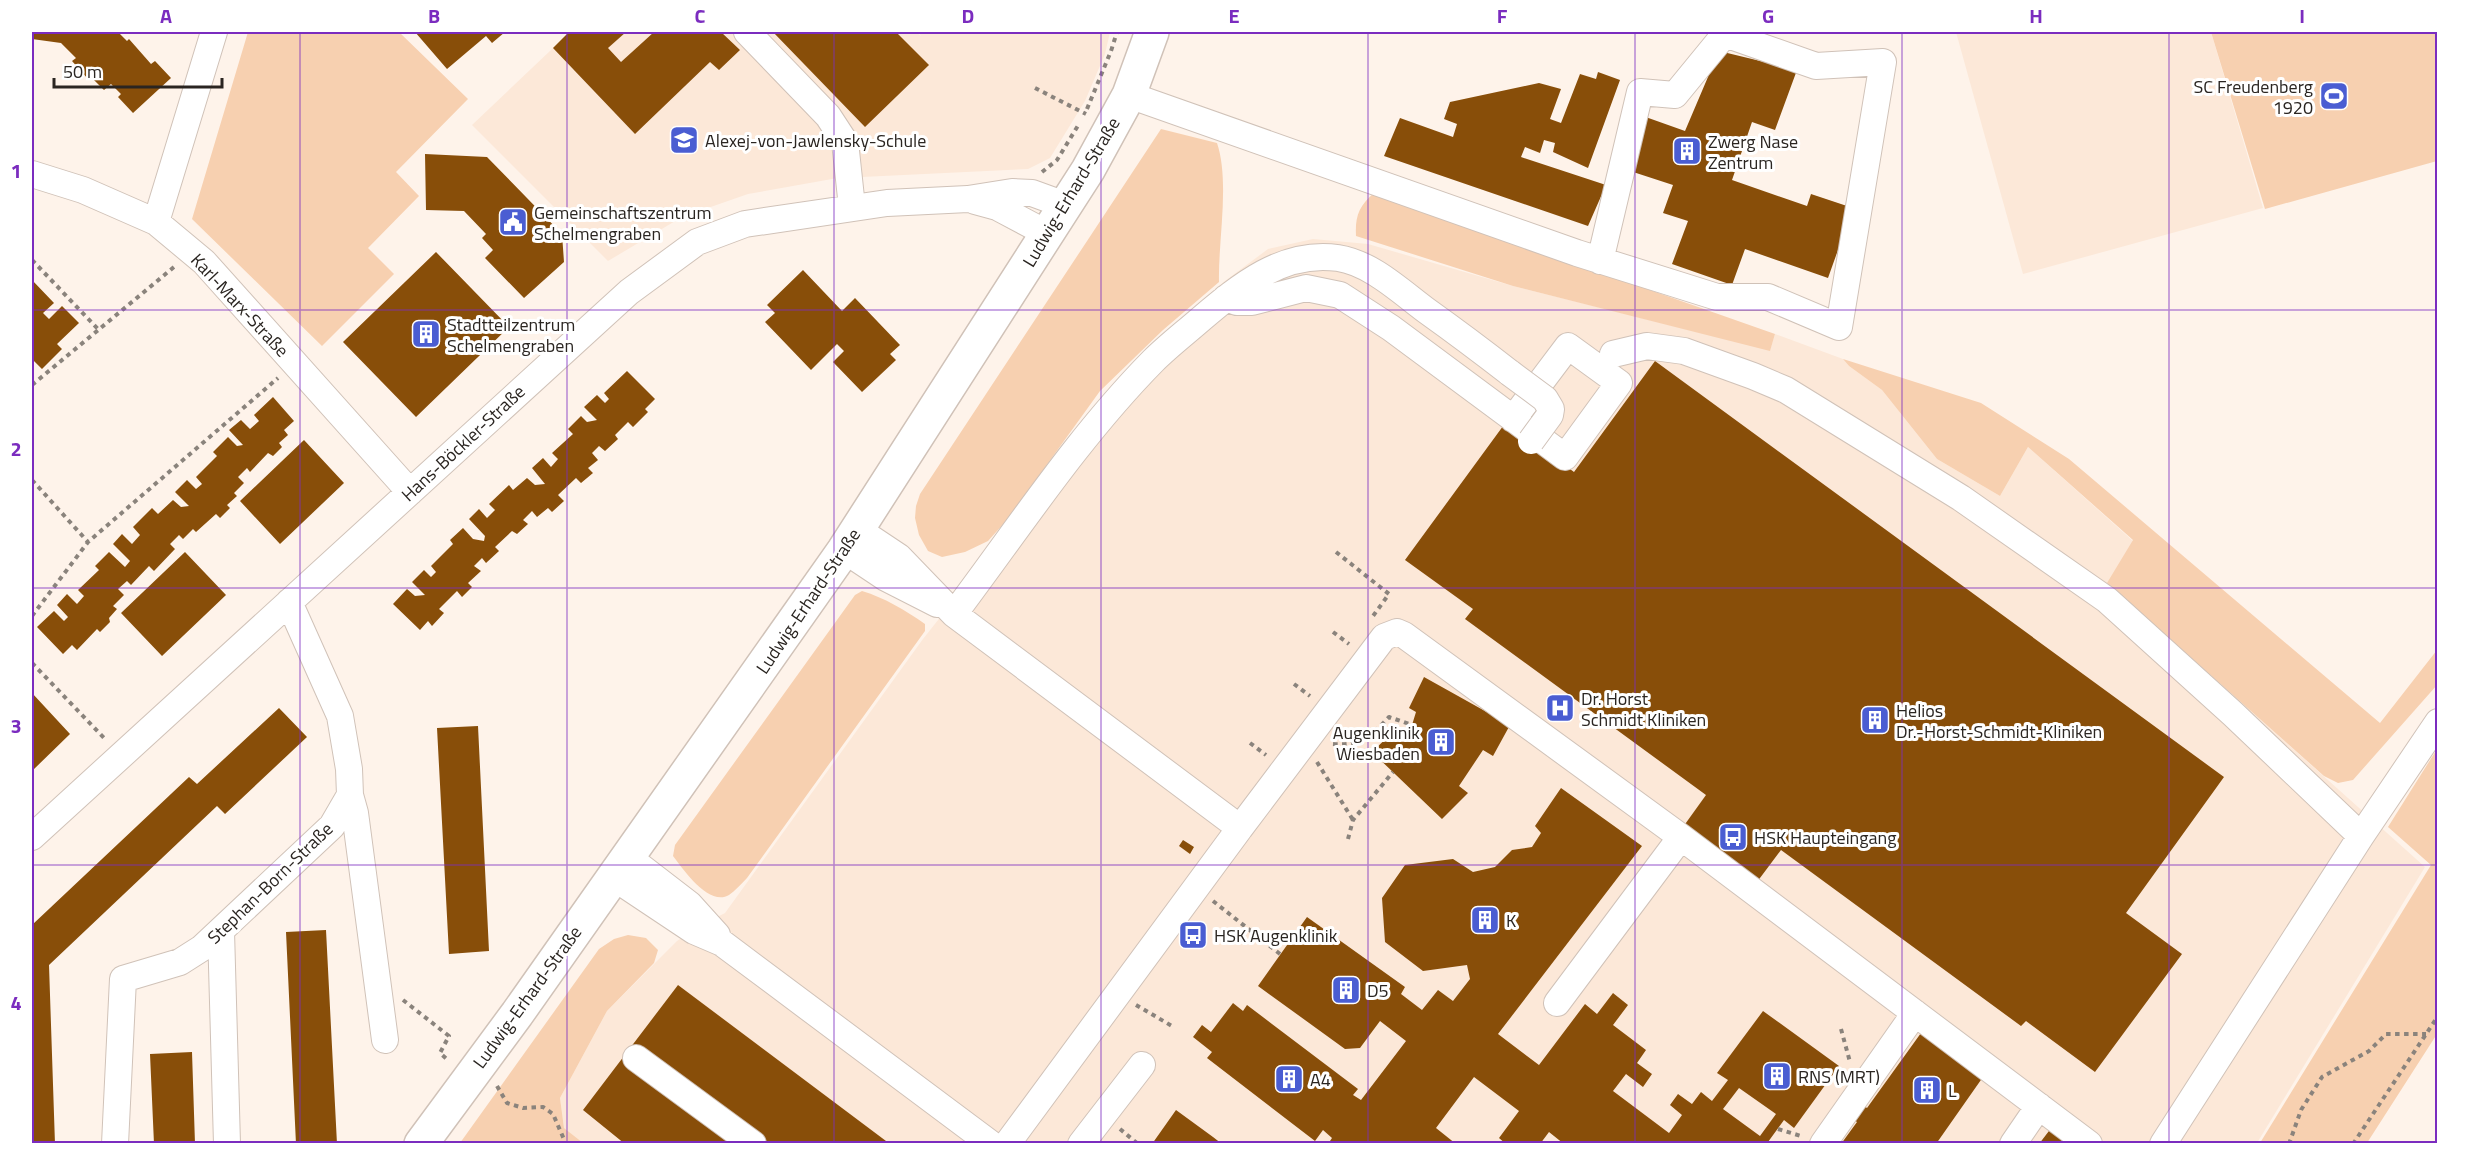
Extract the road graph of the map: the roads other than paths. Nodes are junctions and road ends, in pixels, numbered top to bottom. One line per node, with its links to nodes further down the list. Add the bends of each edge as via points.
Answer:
1 (214, 32): 9 (street)
2 (747, 32): 8 (street, via 828,116 845,142)
3 (1152, 32): 4 (main road, Ludwig-Erhard-Straße)
4 (1129, 95): 7 (main road, Ludwig-Erhard-Straße); 11 (street)
5 (32, 174): 9 (street, Karl-Marx-Straße, via 83,190)
6 (968, 199): 7 (street, Hans-Böckler-Straße, via 1023,192); 8 (street, Hans-Böckler-Straße); 10 (street, Hans-Böckler-Straße, via 997,207)
7 (1065, 205): 10 (main road, Ludwig-Erhard-Straße)
8 (852, 207): 16 (street, Hans-Böckler-Straße, via 745,224 697,242 628,291)
9 (156, 222): 16 (street, Karl-Marx-Straße, via 204,262)
10 (1048, 234): 17 (main road, Ludwig-Erhard-Straße)
11 (1600, 261): 11 (street, via 1717,297 1768,297 1839,327 1883,62 1816,66 1725,34 1675,95 1640,92)
12 (1226, 298): 14 (street, via 1252,302 1306,288 1340,295); 15 (street, bridge, via 1260,274 1297,260 1339,258 1373,271 1545,399 1550,415); 19 (street, via 1155,359 1095,425)
13 (1613, 354): 23 (street, via 1647,346 1684,351 1753,376 1786,390 1961,498 2108,600)
14 (1513, 419)
15 (1531, 441)
16 (410, 492): 18 (street, Hans-Böckler-Straße)
17 (851, 539): 19 (street, via 885,578); 26 (main road, Ludwig-Erhard-Straße)
18 (289, 602): 21 (street, via 340,716); 24 (street, Hans-Böckler-Straße)
19 (951, 612): 22 (street)
20 (2438, 722): 23 (street)
21 (350, 795): 27 (street, Stephan-Born-Straße, via 332,826); 30 (street)
22 (1240, 828): 25 (street, via 1311,753 1384,638 1396,632); 39 (street)
23 (2361, 836): 44 (street)
24 (32, 837)
25 (1681, 837): 28 (street); 29 (street)
26 (620, 867): 36 (main road, Ludwig-Erhard-Straße); 38 (street, via 694,931 722,943)
27 (221, 931): 34 (street, Stephan-Born-Straße, via 180,962 123,979); 35 (street)
28 (1557, 1003)
29 (1915, 1013): 33 (street); 41 (street)
30 (385, 1040)
31 (636, 1058): 37 (street)
32 (1142, 1065): 40 (street)
33 (2039, 1106): 42 (street); 43 (street)
34 (115, 1143)
35 (227, 1143)
36 (421, 1143)
37 (753, 1143)
38 (991, 1143)
39 (1007, 1143)
40 (1081, 1143)
41 (1823, 1143)
42 (2013, 1143)
43 (2089, 1143)
44 (2163, 1143)

